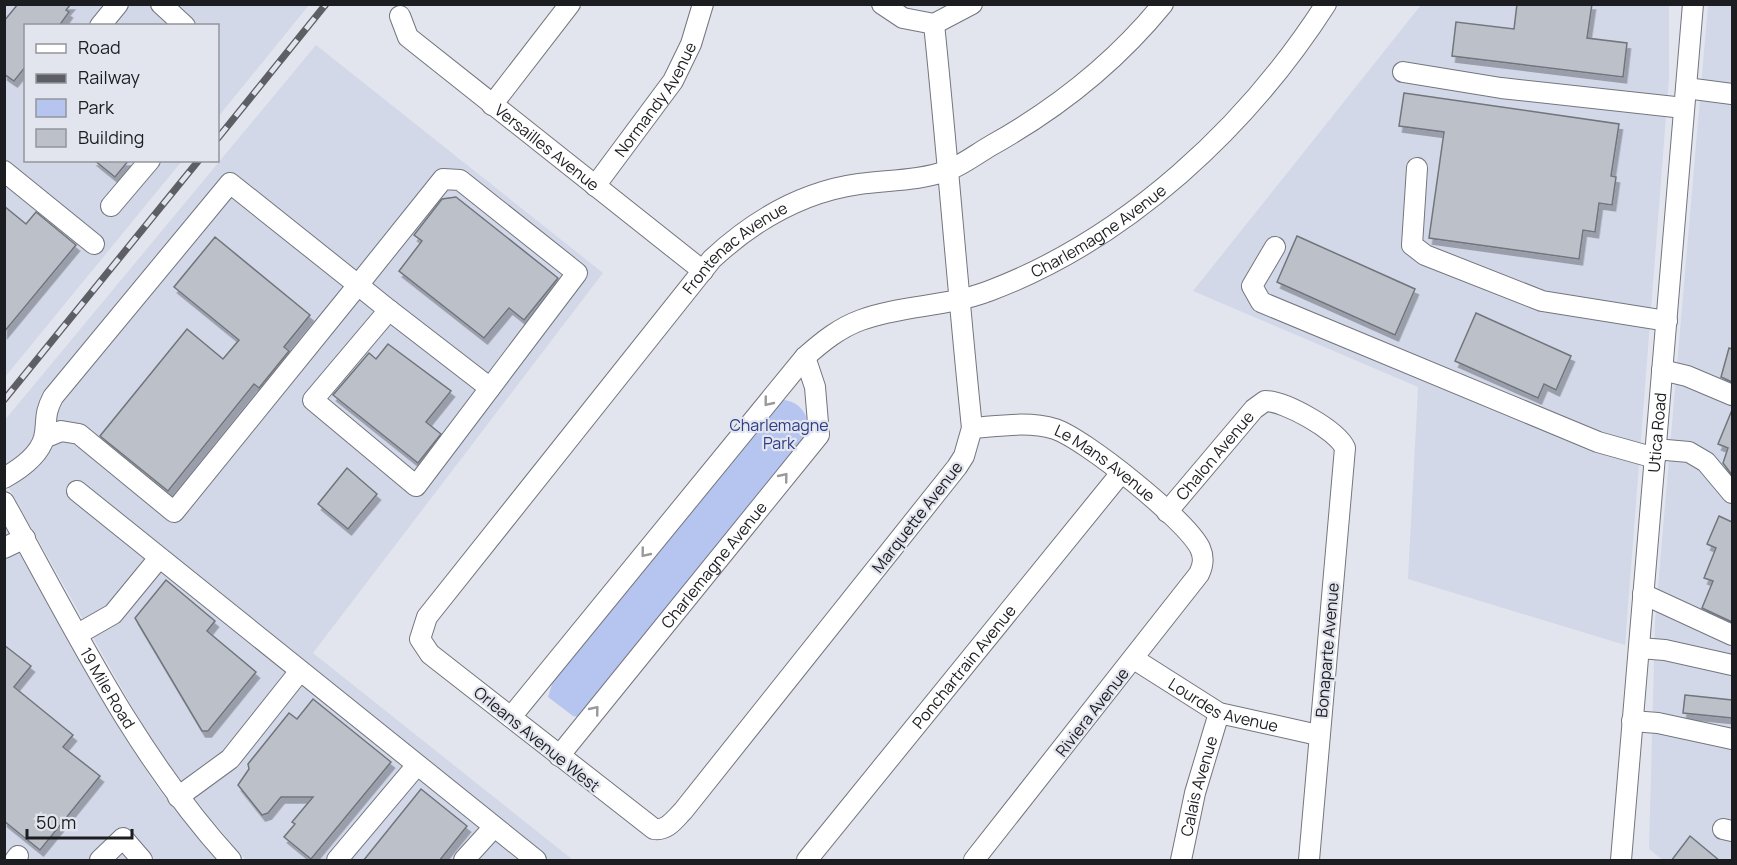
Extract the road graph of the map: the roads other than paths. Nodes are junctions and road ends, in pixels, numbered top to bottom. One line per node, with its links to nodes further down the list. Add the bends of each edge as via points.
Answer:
1 (118, 4): 11 (street)
2 (161, 4): 12 (street)
3 (570, 4): 17 (street)
4 (703, 4): 23 (street, Normandy Avenue, via 674,81)
5 (882, 4): 13 (street, via 903,18)
6 (972, 4): 13 (street)
7 (1163, 4): 21 (street, Frontenac Avenue, via 1082,87)
8 (1326, 4): 29 (street, Charlemagne Avenue, via 1290,56 1186,168 1090,239 992,290)
9 (1693, 4): 15 (street, Utica Road)
10 (400, 16): 17 (street, Versailles Avenue, via 408,37)
11 (102, 24)
12 (183, 24)
13 (934, 24): 21 (street, Marquette Avenue)
14 (1403, 72): 18 (street, via 1501,88)
15 (1686, 88): 16 (street); 18 (street, Utica Road)
16 (1732, 94)
17 (492, 105): 23 (street, Versailles Avenue)
18 (1684, 108): 31 (street, Utica Road)
19 (148, 162): 24 (street)
20 (1418, 168): 31 (street, via 1412,245 1425,255 1542,301)
21 (949, 170): 27 (street, Frontenac Avenue, via 858,184 806,197 770,213 733,239); 29 (street, Marquette Avenue)
22 (5, 171): 25 (street)
23 (595, 186): 27 (street, Versailles Avenue)
24 (111, 206)
25 (93, 244)
26 (1275, 247): 39 (street, via 1252,286 1261,302 1598,442)
27 (703, 271): 53 (street, Frontenac Avenue, via 427,617)
28 (358, 285): 30 (street); 34 (street, via 443,179 460,180 578,273); 37 (street, via 174,512 79,434 62,431); 37 (street, via 230,183 53,397 45,412)
29 (958, 302): 32 (street, Charlemagne Avenue, via 862,319 834,334); 36 (street, Marquette Avenue)
30 (389, 310): 34 (street); 34 (street, via 313,400 416,486)
31 (1666, 321): 33 (street, Utica Road)
32 (805, 357): 59 (street, Charlemagne Avenue, one-way to 59); 63 (street, Charlemagne Avenue, one-way to 32, via 819,435 815,387)
33 (1662, 370): 35 (street); 39 (street, Utica Road)
34 (490, 388)
35 (1732, 394)
36 (972, 428): 40 (street, Le Mans Avenue, via 1021,425 1053,429 1075,439); 67 (street, Marquette Avenue, via 967,450 957,467 683,811)
37 (44, 438): 41 (street, via 29,460)
38 (1342, 441): 45 (street, Chalon Avenue, via 1279,404 1265,401); 61 (street, Bonaparte Avenue, via 1345,457)
39 (1655, 454): 43 (street, via 1689,452 1706,462); 50 (street, Utica Road)
40 (1121, 473): 45 (street, Le Mans Avenue); 74 (street, Ponchartrain Avenue)
41 (4, 478)
42 (76, 491): 48 (street)
43 (1732, 493)
44 (4, 502): 46 (street, 19 Mile Road)
45 (1167, 512): 49 (street, Le Mans Avenue, via 1193,537)
46 (25, 538): 47 (street); 51 (street, 19 Mile Road)
47 (4, 548)
48 (159, 558): 51 (street, via 113,614); 57 (street)
49 (1204, 561): 55 (street, Riviera Avenue, via 1199,574)
50 (1643, 594): 52 (street); 54 (street, Utica Road)
51 (78, 634): 65 (street, 19 Mile Road, via 128,722)
52 (1732, 635)
53 (420, 639): 59 (street, Orleans Avenue West, via 430,654)
54 (1639, 648): 56 (street); 60 (street, Utica Road)
55 (1134, 659): 58 (street, Lourdes Avenue); 75 (street, Riviera Avenue)
56 (1732, 665)
57 (300, 671): 64 (street); 65 (street, via 230,759)
58 (1219, 712): 61 (street, Lourdes Avenue); 76 (street, Calais Avenue, via 1195,793)
59 (511, 717): 63 (street, Orleans Avenue West)
60 (1632, 721): 62 (street); 78 (street, Utica Road)
61 (1318, 735): 77 (street, Bonaparte Avenue)
62 (1732, 739)
63 (559, 756): 67 (street, Orleans Avenue West, via 645,824)
64 (417, 765): 66 (street); 71 (street)
65 (178, 797): 68 (street, 19 Mile Road)
66 (494, 827): 72 (street); 73 (street)
67 (662, 830)
68 (221, 857)
69 (100, 861): 70 (street, via 123,838)
70 (142, 861)
71 (337, 861)
72 (464, 861)
73 (536, 861)
74 (807, 861)
75 (974, 861)
76 (1181, 861)
77 (1309, 861)
78 (1621, 861)

